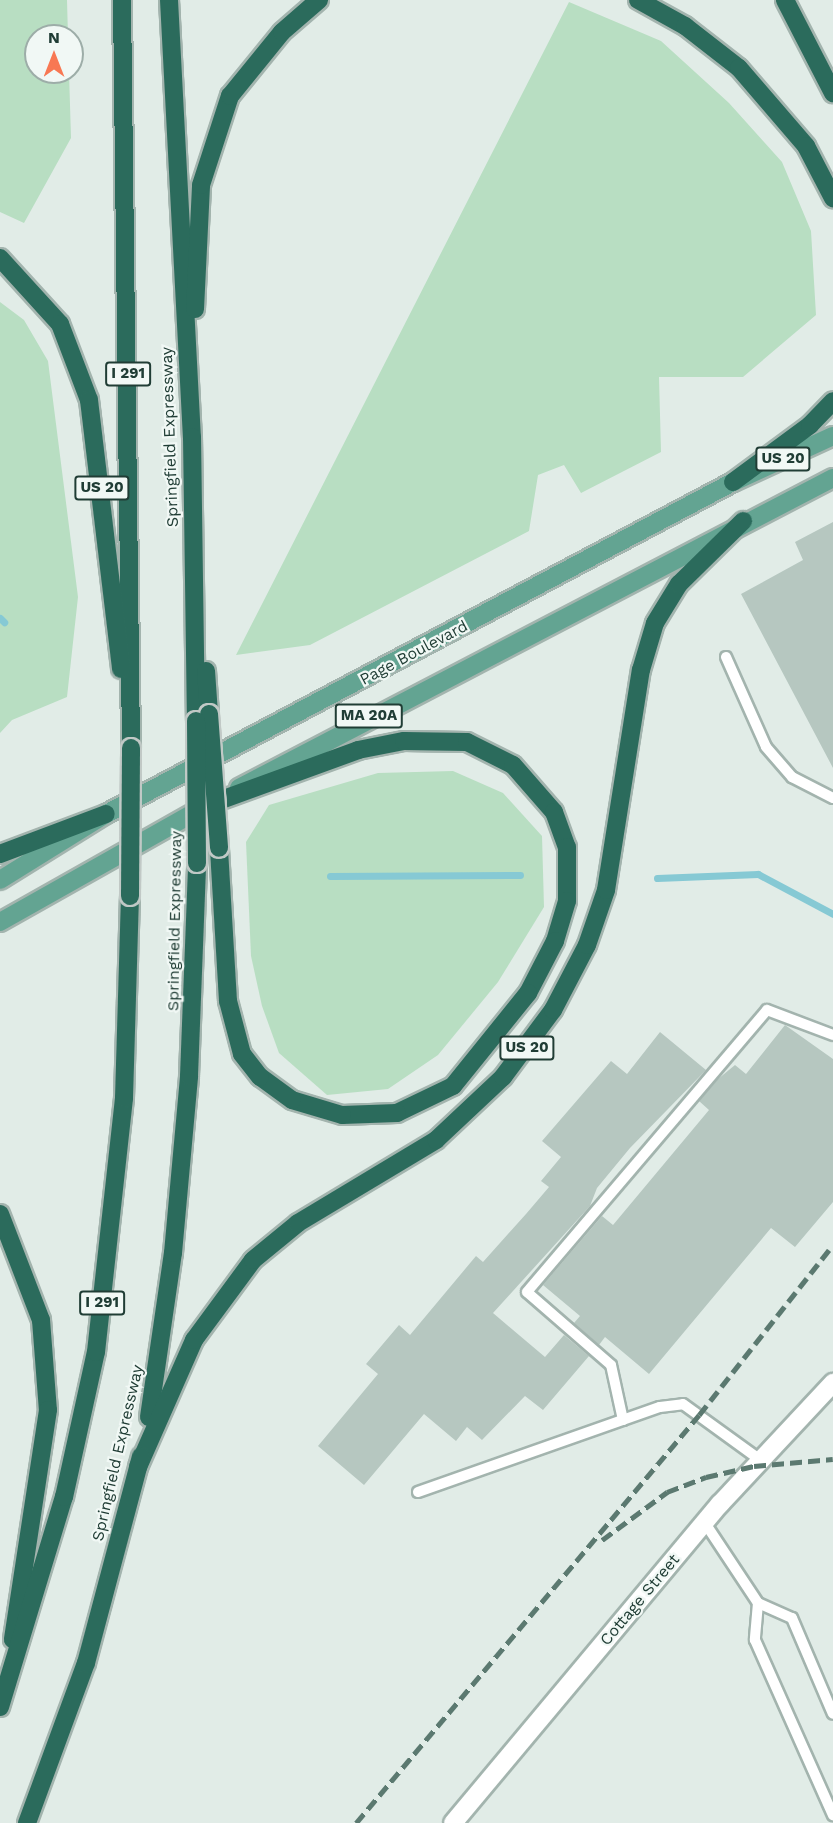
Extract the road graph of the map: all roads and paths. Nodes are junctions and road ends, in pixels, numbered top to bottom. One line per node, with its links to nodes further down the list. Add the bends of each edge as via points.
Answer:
1 (122, 0): 17 (highway, I 291)
2 (169, 0): 10 (highway, Springfield Expressway)
3 (319, 0): 10 (highway, via 282,32 235,87 204,172 197,213)
4 (638, 0): 7 (highway, via 685,26 739,68 806,146)
5 (785, 0): 6 (highway)
6 (833, 93)
7 (833, 198)
8 (0, 258): 17 (highway, US 20, via 60,324 90,400)
9 (833, 401): 13 (highway, via 792,440)
10 (190, 409): 16 (highway, Springfield Expressway)
11 (833, 436): 13 (main road, Page Boulevard / US 20)
12 (833, 478): 14 (main road, US 20)
13 (733, 482): 20 (main road, Page Boulevard / US 20)
14 (743, 521): 19 (main road, MA 20A); 29 (highway, US 20, via 679,584 650,636 606,890 587,945 554,1010 503,1077 436,1140 298,1223 253,1260 194,1340)
15 (726, 657): 18 (lane, via 766,747 792,777)
16 (202, 717): 19 (highway, bridge, via 219,848 228,1001 242,1054 260,1077 292,1100 342,1115 397,1113 453,1086 528,993 555,941 567,901 567,847 549,804 513,765 467,742 404,741 358,750); 29 (highway, Springfield Expressway, bridge, via 194,1000 173,1253)
17 (131, 748): 33 (highway, I 291, bridge, via 124,1098 96,1352 64,1497)
18 (833, 798)
19 (210, 804): 23 (main road, MA 20A)
20 (106, 814): 21 (highway, US 20); 22 (main road, Page Boulevard)
21 (0, 854)
22 (0, 879)
23 (0, 922)
24 (833, 1035): 27 (lane, via 767,1010 527,1293 611,1365)
25 (0, 1214): 33 (highway, via 41,1320 48,1410)
26 (833, 1383): 28 (main road, Cottage Street)
27 (623, 1420): 28 (lane, via 683,1404); 30 (lane)
28 (759, 1459): 31 (main road, Cottage Street)
29 (138, 1467): 36 (highway, Springfield Expressway, via 86,1663)
30 (418, 1492)
31 (705, 1523): 32 (lane); 37 (main road, Cottage Street)
32 (758, 1603): 34 (lane, via 792,1618); 35 (lane, via 755,1640)
33 (2, 1703)
34 (833, 1714)
35 (833, 1815)
36 (27, 1823)
37 (453, 1823)

